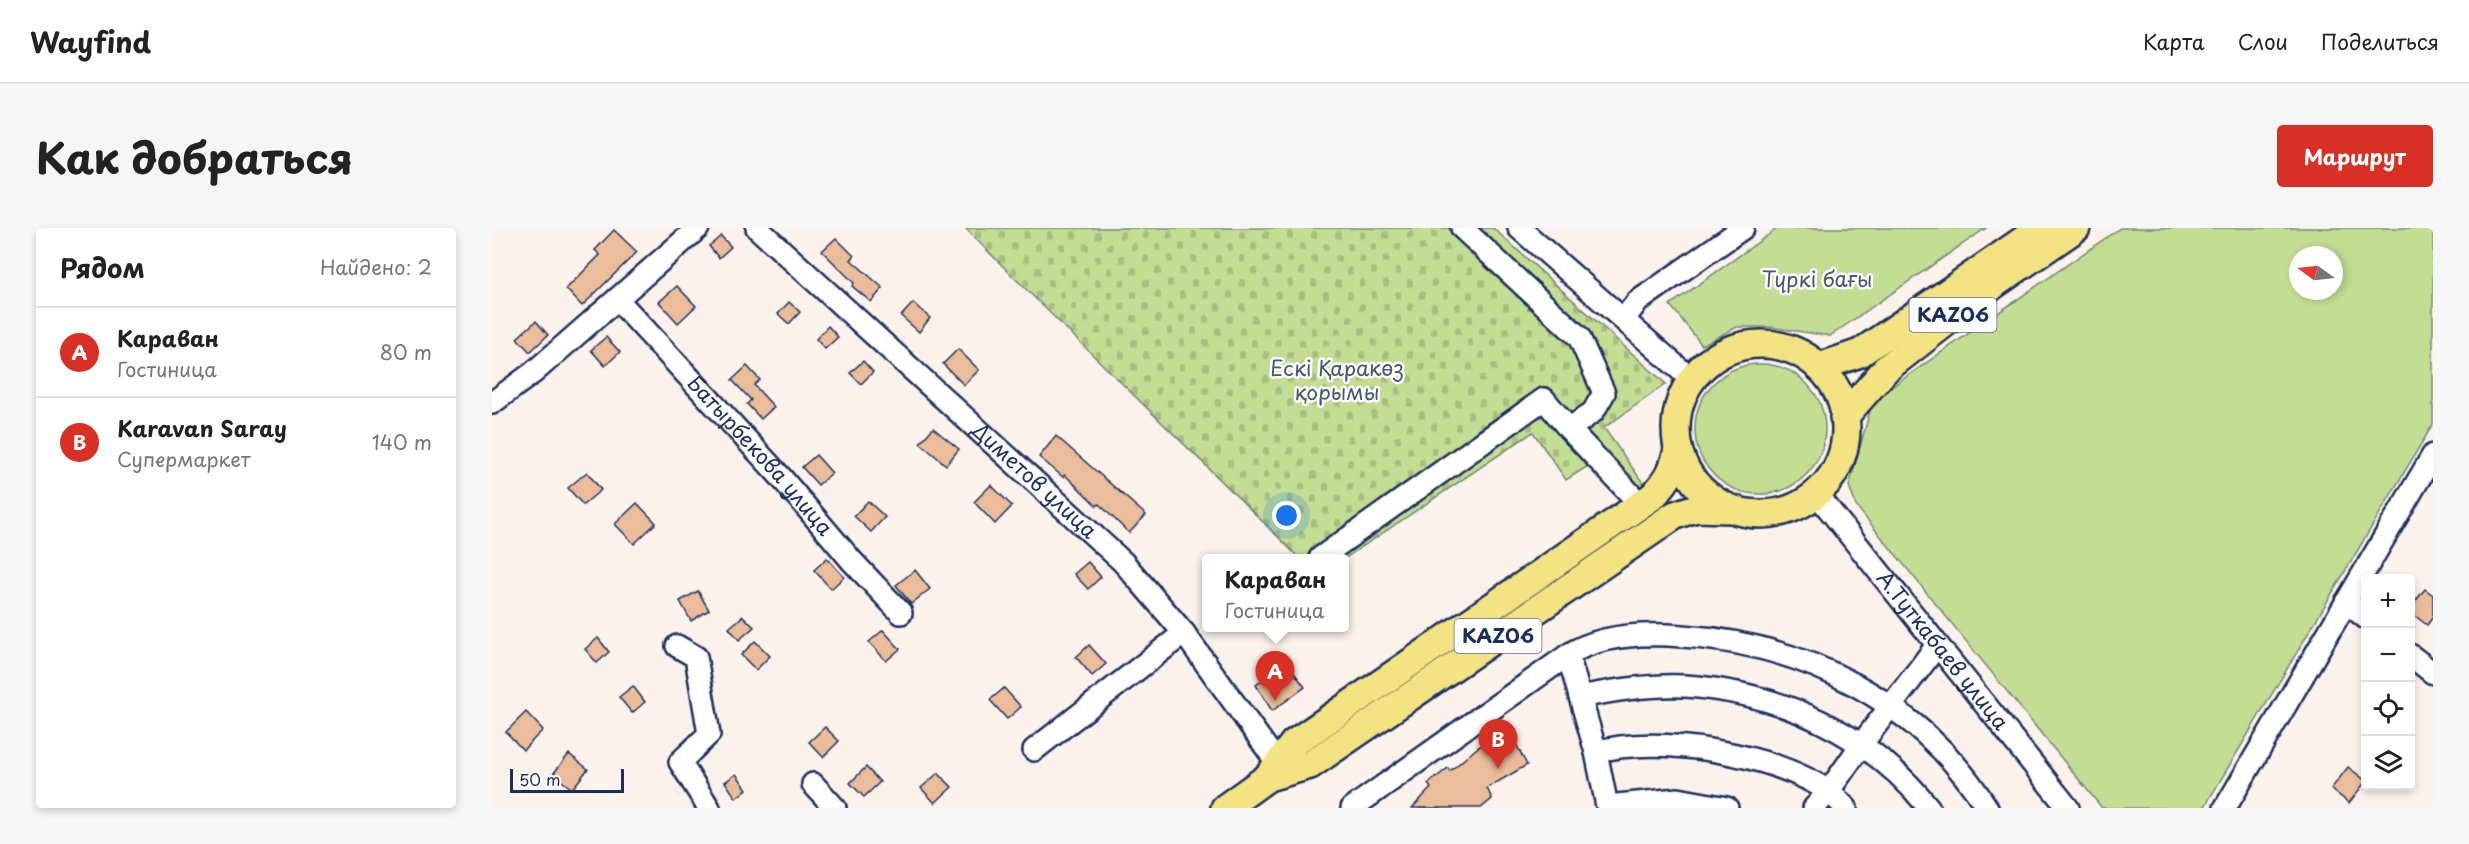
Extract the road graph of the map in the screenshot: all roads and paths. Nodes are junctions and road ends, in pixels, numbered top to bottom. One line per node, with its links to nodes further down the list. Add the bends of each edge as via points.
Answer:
1 (698, 228): 8 (street)
2 (757, 228): 24 (street, Диметов улица, via 1123,562)
3 (1462, 228): 14 (street, via 1579,337 1604,393 1593,412)
4 (1518, 228): 9 (street)
5 (1743, 228): 9 (street, via 1637,302)
6 (2041, 228): 10 (main road, KАZ06, via 1860,354)
7 (2076, 228): 13 (main road, KАZ06, via 1977,296 1886,369)
8 (617, 299): 12 (street, via 534,372); 22 (street, Батырбекова улица)
9 (1624, 319): 11 (street)
10 (1819, 367): 11 (main road, KАZ06, via 1795,351 1752,345 1724,352); 13 (main road, KАZ06, via 1836,390)
11 (1692, 380): 15 (main road, KАZ06, via 1676,420)
12 (492, 403)
13 (1844, 417): 17 (main road, KАZ06, via 1840,459)
14 (1569, 429): 18 (street); 20 (street, via 1544,399)
15 (1678, 449): 18 (main road, KАZ06, via 1675,468); 19 (main road, KАZ06, via 1699,487)
16 (2433, 455): 21 (street)
17 (1816, 493): 19 (main road, KАZ06, via 1794,507 1769,514); 25 (street, А.Туткабаев улица)
18 (1641, 505): 35 (main road, KАZ06, via 1294,743)
19 (1731, 509): 35 (main road, KАZ06, via 1696,507 1675,515 1310,765)
20 (1326, 554)
21 (2346, 602): 23 (street); 48 (street)
22 (901, 613)
23 (2361, 614)
24 (1185, 633): 33 (street); 35 (street, Диметов улица)
25 (1936, 645): 31 (street); 47 (street, А.Туткабаев улица)
26 (677, 646): 38 (street, via 696,657 709,734 680,762)
27 (1568, 655): 30 (street); 31 (street, via 1583,645 1629,636 1708,637 1806,660); 41 (street)
28 (2415, 659): 29 (street)
29 (2433, 673)
30 (1580, 697): 32 (street, via 1647,686 1730,692 1794,710); 34 (street)
31 (1892, 705): 32 (street); 46 (street, via 1943,750)
32 (1862, 744): 37 (street); 45 (street, via 1892,767)
33 (1034, 750)
34 (1596, 752): 37 (street, via 1610,748 1681,747 1742,756 1770,764); 42 (street, via 1607,806 1678,799)
35 (1273, 771): 40 (main road, KАZ06)
36 (813, 784): 39 (street)
37 (1829, 792): 43 (street); 44 (street)
38 (709, 808)
39 (835, 808)
40 (1225, 808)
41 (1352, 808)
42 (1727, 808)
43 (1814, 808)
44 (1846, 808)
45 (1929, 808)
46 (1987, 808)
47 (2068, 808)
48 (2225, 808)

